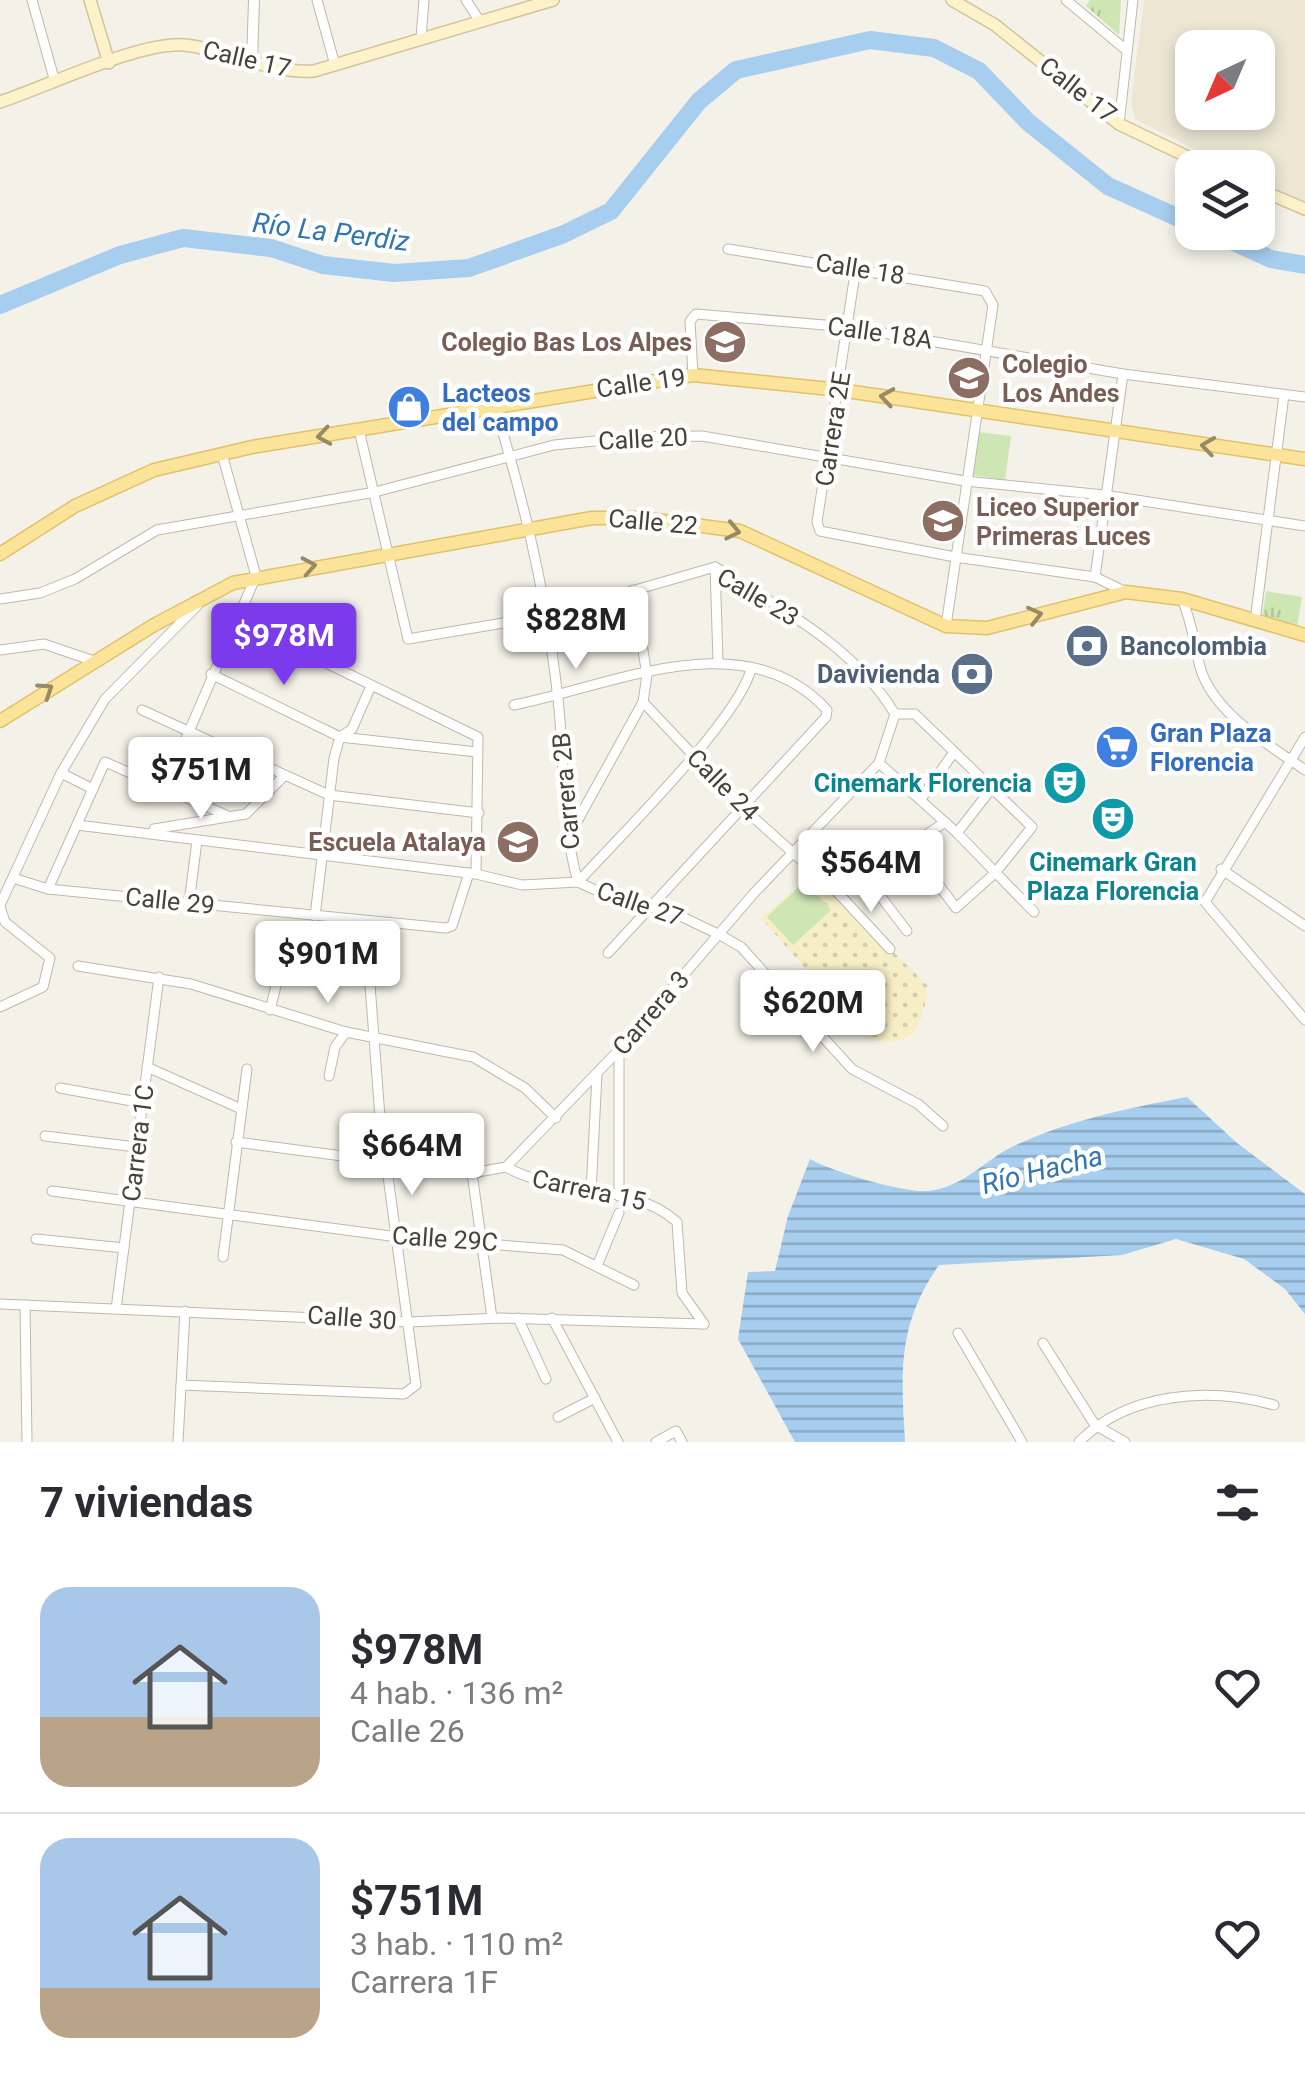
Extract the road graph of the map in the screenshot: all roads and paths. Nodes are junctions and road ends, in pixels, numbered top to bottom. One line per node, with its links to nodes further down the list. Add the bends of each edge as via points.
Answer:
1 (32, 0): 18 (street)
2 (90, 0): 16 (main road)
3 (254, 0): 15 (street)
4 (317, 0): 17 (street)
5 (424, 0): 13 (street)
6 (466, 0): 12 (street)
7 (553, 0): 11 (main road, Calle 17)
8 (952, 0): 20 (main road, Calle 17)
9 (1066, 0): 14 (street)
10 (1133, 0): 14 (street)
11 (527, 3): 12 (main road, Calle 17)
12 (479, 20): 13 (main road, Calle 17)
13 (422, 38): 17 (main road, Calle 17)
14 (1126, 50): 20 (street)
15 (252, 62): 16 (main road, Calle 17, via 180,44); 17 (main road, Calle 17, via 295,72)
16 (109, 63): 18 (main road, Calle 17)
17 (335, 66)
18 (55, 82): 19 (main road, Calle 17)
19 (1, 98)
20 (1120, 124): 21 (main road, Calle 17)
21 (1175, 151)
22 (1275, 196): 23 (main road)
23 (1305, 208)
24 (728, 249): 25 (street, Calle 18)
25 (856, 268): 26 (street, Carrera 2E); 27 (street, Calle 18, via 985,291 992,305)
26 (848, 327): 27 (street, Calle 18A); 29 (street, Calle 18A, via 692,316); 30 (street, Carrera 2E)
27 (984, 349): 28 (street, Calle 18A); 34 (street)
28 (1123, 374): 31 (street, Calle 18A); 36 (street)
29 (694, 375): 30 (main road, Calle 19); 33 (main road, Calle 19)
30 (840, 390): 34 (main road, Calle 19, one-way to 30); 39 (street, Carrera 2E)
31 (1284, 395): 32 (street, Calle 18A); 38 (street)
32 (1305, 398)
33 (495, 407): 35 (main road, Calle 19); 41 (street, Carrera 2B)
34 (976, 411): 36 (main road, Calle 19); 42 (street)
35 (359, 430): 37 (main road, Calle 19, one-way to 37); 43 (street)
36 (1115, 432): 38 (main road, Calle 19, one-way to 36); 44 (street)
37 (222, 454): 45 (street); 50 (main road, Calle 19, via 115,486)
38 (1276, 456): 40 (main road, Calle 19); 46 (street)
39 (827, 459): 41 (street, Calle 20, via 702,436 554,445); 42 (street, Calle 20); 51 (street, Carrera 2E, via 820,532)
40 (1305, 459)
41 (511, 460): 43 (street, Calle 20); 48 (street, Carrera 2B)
42 (964, 481): 44 (street, Calle 20); 51 (street)
43 (375, 492): 45 (street, Calle 20); 49 (street)
44 (1104, 496): 46 (street, Calle 20); 54 (street)
45 (238, 516): 53 (street); 59 (street, Calle 20, via 156,530 75,579)
46 (1268, 520): 47 (street, Calle 20); 63 (street)
47 (1305, 526)
48 (532, 528): 49 (main road, Calle 22); 61 (street, Carrera 2B); 64 (main road, Calle 22, one-way to 64, via 640,518 740,531)
49 (391, 552): 53 (main road, Calle 22, one-way to 49); 61 (street, Calle 23, via 408,639)
50 (0, 554)
51 (955, 558): 54 (street); 64 (street)
52 (716, 567): 55 (street, Calle 23); 69 (street); 78 (street, Calle 23, via 828,639 878,685)
53 (256, 576): 57 (main road, Calle 22); 62 (street)
54 (1095, 577): 56 (street)
55 (633, 590): 61 (street, Calle 23); 72 (street)
56 (1126, 592): 58 (main road, Calle 22); 64 (main road, Calle 22, one-way to 56, via 987,628)
57 (208, 596): 68 (main road, Calle 22); 89 (street, via 105,699)
58 (1182, 598): 60 (main road, Calle 22); 65 (street)
59 (0, 599)
60 (1206, 605): 63 (main road, Calle 22); 65 (street)
61 (545, 616): 74 (street, Carrera 2B)
62 (240, 621): 71 (street); 73 (street)
63 (1254, 622): 66 (main road, Calle 22)
64 (946, 626)
65 (1195, 629): 86 (street, via 1200,668 1212,691 1227,711)
66 (1305, 635)
67 (0, 650): 68 (street, via 44,644)
68 (94, 661): 79 (main road, Calle 22, one-way to 68)
69 (718, 661): 70 (street); 72 (street)
70 (751, 669): 85 (street, via 746,688); 96 (street, via 790,682 826,710 826,717)
71 (211, 674): 80 (street); 81 (street)
72 (647, 675): 74 (street); 75 (street)
73 (372, 686): 81 (street, via 352,729); 83 (street, via 478,737)
74 (558, 696): 76 (street); 103 (street, Carrera 2B)
75 (643, 702): 85 (street, Calle 24); 103 (street)
76 (514, 705)
77 (142, 710): 80 (street)
78 (895, 714): 84 (street, Calle 23, via 915,714); 87 (street, Carrera 3)
79 (0, 720)
80 (186, 730): 90 (street); 91 (street)
81 (340, 737): 83 (street); 94 (street)
82 (1305, 737): 86 (street)
83 (478, 752): 97 (street)
84 (954, 752): 92 (street, Calle 23); 95 (street)
85 (693, 754): 96 (street, Calle 24); 113 (street)
86 (1290, 760): 88 (street); 108 (street)
87 (879, 763): 95 (street); 106 (street, Carrera 3)
88 (1305, 770)
89 (61, 774): 93 (street); 112 (street)
90 (283, 777): 94 (street); 98 (street, via 246,814)
91 (165, 787): 93 (street, via 105,762); 98 (street)
92 (992, 788): 102 (street); 109 (street, Calle 23, via 1032,827)
93 (93, 789): 100 (street)
94 (330, 795): 97 (street); 107 (street)
95 (921, 799): 99 (street)
96 (744, 808): 106 (street, Calle 24); 118 (street)
97 (480, 813): 110 (street)
98 (226, 815): 101 (street)
99 (945, 822): 102 (street); 105 (street)
100 (76, 825): 101 (street); 114 (street)
101 (146, 831): 104 (street, Calle 27)
102 (957, 832): 109 (street)
103 (568, 838): 113 (street, Carrera 2B)
104 (197, 841): 107 (street, Calle 27); 116 (street)
105 (908, 844): 109 (street, via 956,908); 111 (street)
106 (794, 852): 115 (street, Calle 24); 123 (street, Carrera 3)
107 (323, 856): 110 (street, Calle 27); 120 (street)
108 (1221, 870): 121 (street); 132 (street, via 1204,902)
109 (995, 873): 119 (street)
110 (473, 874): 113 (street, Calle 27, via 522,885); 120 (street, Calle 29, via 452,926)
111 (865, 876): 115 (street); 122 (street)
112 (13, 878): 114 (street, Calle 29); 117 (street)
113 (578, 882): 118 (street, Calle 27)
114 (48, 889): 116 (street, Calle 29)
115 (839, 894): 124 (street, Calle 24)
116 (189, 903): 120 (street, Calle 29)
117 (0, 906): 130 (street, via 5,922 50,958 43,987)
118 (650, 907): 123 (street, Calle 27); 125 (street)
119 (1034, 912)
120 (315, 916)
121 (1305, 926)
122 (907, 930)
123 (720, 934): 135 (street, Carrera 3); 144 (street, Calle 27, via 741,947 852,1069 918,1104)
124 (890, 949)
125 (608, 953)
126 (78, 966): 128 (street)
127 (281, 966): 131 (street)
128 (159, 977): 131 (street); 136 (street, Carrera 1C)
129 (370, 984): 134 (street)
130 (0, 1007)
131 (270, 1010): 133 (street)
132 (1305, 1020)
133 (346, 1032): 134 (street); 139 (street)
134 (376, 1039): 143 (street, via 473,1058 516,1081); 148 (street)
135 (619, 1050): 138 (street, Carrera 3); 153 (street)
136 (148, 1067): 141 (street, Carrera 1C); 142 (street)
137 (247, 1069): 142 (street)
138 (597, 1073): 143 (street, Carrera 3); 152 (street)
139 (329, 1076)
140 (60, 1088): 141 (street)
141 (143, 1104): 147 (street, Carrera 1C)
142 (239, 1108): 146 (street)
143 (556, 1118): 149 (street, Carrera 3)
144 (943, 1126)
145 (45, 1136): 147 (street)
146 (236, 1142): 148 (street); 155 (street)
147 (136, 1147): 154 (street, Carrera 1C)
148 (387, 1162): 150 (street); 157 (street)
149 (506, 1167): 150 (street); 152 (street, Carrera 15, via 532,1181)
150 (472, 1173): 159 (street)
151 (52, 1191): 154 (street)
152 (590, 1192): 153 (street, Carrera 15)
153 (619, 1196): 172 (street, Carrera 15, via 656,1204 677,1222 682,1294)
154 (131, 1200): 155 (street, Calle 29C); 160 (street, Carrera 1C)
155 (226, 1212): 157 (street, Calle 29C); 161 (street)
156 (619, 1212): 162 (street)
157 (398, 1237): 159 (street, Calle 29C); 171 (street)
158 (36, 1239): 160 (street)
159 (480, 1240): 162 (street, Calle 29C, via 563,1250); 168 (street)
160 (124, 1248): 166 (street, Carrera 1C)
161 (223, 1258)
162 (597, 1266): 163 (street, Calle 29C)
163 (634, 1285)
164 (0, 1304): 165 (street, Calle 30)
165 (26, 1306): 166 (street, Calle 30); 181 (street)
166 (116, 1309): 167 (street, Calle 30)
167 (186, 1311): 171 (street, Calle 30); 176 (street)
168 (492, 1318): 169 (street, Calle 30); 171 (street, Calle 30)
169 (518, 1318): 170 (street, Calle 30); 175 (street)
170 (552, 1318): 172 (street, Calle 30); 177 (street)
171 (409, 1322): 176 (street, via 416,1384 409,1392)
172 (704, 1324)
173 (958, 1332): 186 (street)
174 (1044, 1343): 180 (street)
175 (546, 1379)
176 (181, 1385): 182 (street)
177 (595, 1398): 179 (street); 183 (street)
178 (1274, 1405): 180 (street, via 1231,1393 1193,1396 1134,1406)
179 (558, 1418)
180 (1096, 1425): 187 (street); 188 (street)
181 (27, 1442)
182 (178, 1442)
183 (618, 1442)
184 (656, 1442): 185 (street, via 676,1431)
185 (682, 1442)
186 (1022, 1442)
187 (1078, 1442)
188 (1125, 1442)

